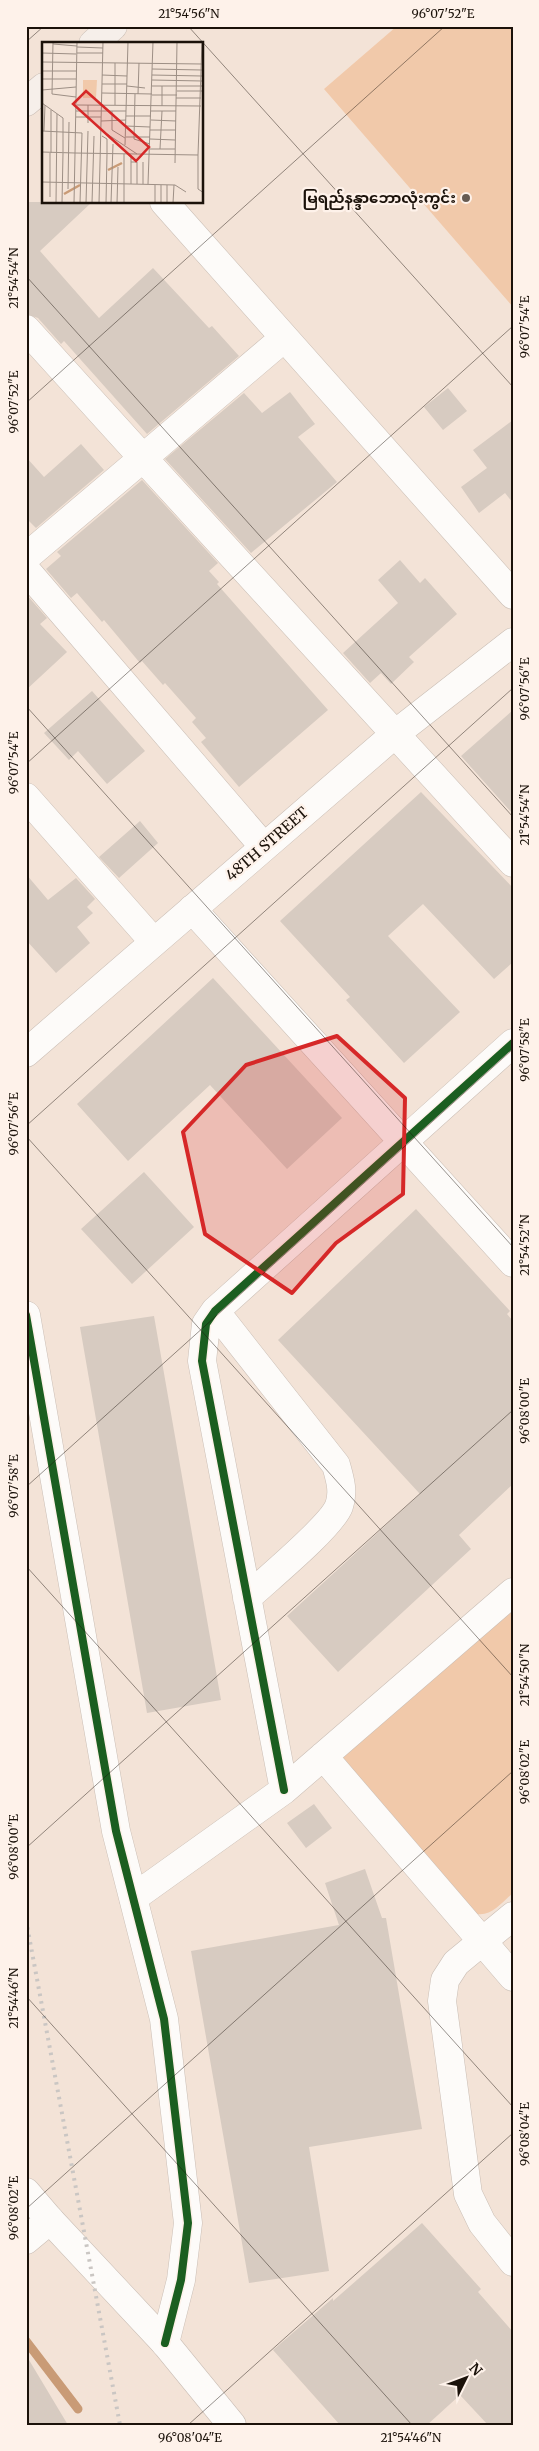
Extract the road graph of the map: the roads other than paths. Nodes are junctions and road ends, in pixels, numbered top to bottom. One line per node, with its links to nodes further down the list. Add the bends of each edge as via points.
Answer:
1 (113, 26): 2 (main road)
2 (95, 42)
3 (42, 89): 4 (main road)
4 (26, 102)
5 (166, 204): 7 (street)
6 (26, 329): 8 (street)
7 (284, 338): 8 (street); 11 (street)
8 (143, 458): 9 (street); 13 (street)
9 (26, 558)
10 (26, 570): 15 (street)
11 (513, 595)
12 (513, 642): 13 (street, 48TH STREET)
13 (395, 734): 15 (street, 48TH STREET); 16 (street)
14 (26, 797): 18 (street)
15 (264, 847): 17 (street, 48TH STREET)
16 (513, 863)
17 (192, 909): 18 (street, 48TH STREET); 21 (street)
18 (154, 942): 20 (street, 48TH STREET)
19 (513, 1043): 21 (street)
20 (26, 1053)
21 (402, 1143): 22 (street); 23 (street)
22 (513, 1262)
23 (215, 1312): 26 (street, via 206,1324 202,1361); 26 (street, via 336,1465 341,1486 339,1507 327,1523)
24 (26, 1315): 29 (street, via 104,1774)
25 (513, 1592): 27 (street)
26 (247, 1598): 28 (street)
27 (323, 1756): 28 (street); 31 (street)
28 (284, 1790): 29 (street)
29 (133, 1898): 37 (street, via 164,2019 188,2223 181,2280)
30 (513, 1916): 31 (street)
31 (483, 1942): 32 (street); 36 (street, via 456,1963 445,1980 442,2001 468,2194 482,2223)
32 (513, 1977)
33 (26, 2192): 34 (street)
34 (50, 2220): 35 (street); 37 (street)
35 (26, 2240)
36 (513, 2262)
37 (165, 2343): 38 (street)
38 (232, 2425)

